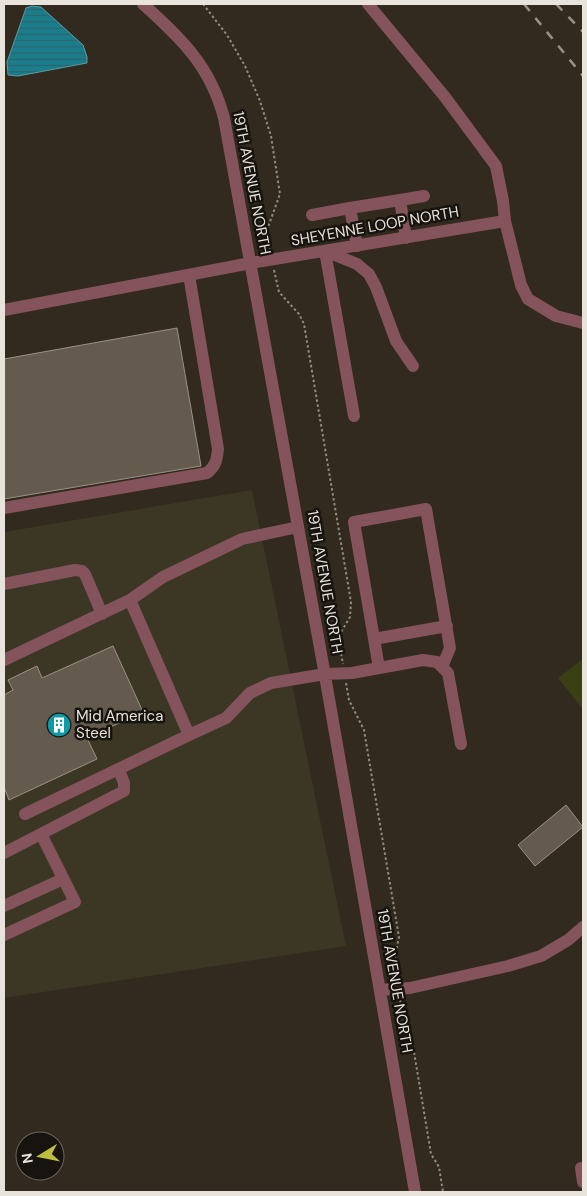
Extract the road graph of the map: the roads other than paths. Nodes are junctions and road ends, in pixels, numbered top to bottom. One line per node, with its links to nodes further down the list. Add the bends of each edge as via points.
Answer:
1 (143, 4): 11 (street, 19TH AVENUE NORTH, via 190,49 214,88 224,118)
2 (368, 4): 7 (street, via 445,97 496,166)
3 (424, 196): 4 (street)
4 (400, 200): 5 (street); 8 (street)
5 (350, 208): 6 (street); 9 (street)
6 (312, 215)
7 (505, 221): 8 (street, SHEYENNE LOOP NORTH); 14 (street, via 521,285 528,299 556,316)
8 (406, 238): 9 (street, SHEYENNE LOOP NORTH)
9 (357, 246): 10 (street, SHEYENNE LOOP NORTH)
10 (325, 251): 11 (street, SHEYENNE LOOP NORTH); 15 (street, via 357,264 369,274 396,341); 16 (street)
11 (251, 264): 12 (street, SHEYENNE LOOP NORTH); 18 (street, 19TH AVENUE NORTH)
12 (189, 275): 13 (street, SHEYENNE LOOP NORTH); 17 (street, via 218,449 213,469)
13 (4, 310)
14 (583, 323)
15 (413, 366)
16 (354, 416)
17 (4, 508)
18 (298, 527): 20 (street, via 242,540 163,577); 27 (street, 19TH AVENUE NORTH)
19 (4, 584): 21 (street, via 82,571)
20 (130, 600): 21 (street); 28 (street)
21 (102, 614): 24 (street)
22 (447, 626): 23 (street); 23 (street, via 426,509 354,522); 25 (street, via 450,648)
23 (374, 639): 26 (street)
24 (4, 660)
25 (442, 667): 26 (street, via 437,662 423,660); 29 (street, via 448,673)
26 (379, 668): 27 (street)
27 (325, 674): 28 (street, via 260,687 226,718); 38 (street, 19TH AVENUE NORTH)
28 (189, 735): 30 (street)
29 (461, 744)
30 (119, 770): 31 (street); 32 (street, via 124,791)
31 (25, 814)
32 (41, 834): 33 (street); 34 (street)
33 (4, 853)
34 (63, 879): 35 (street); 37 (street, via 75,902)
35 (4, 906)
36 (583, 928): 38 (street, via 541,956 410,988)
37 (4, 935)
38 (380, 990): 41 (street, 19TH AVENUE NORTH)
39 (583, 1168): 40 (street)
40 (583, 1182)
41 (414, 1192)

